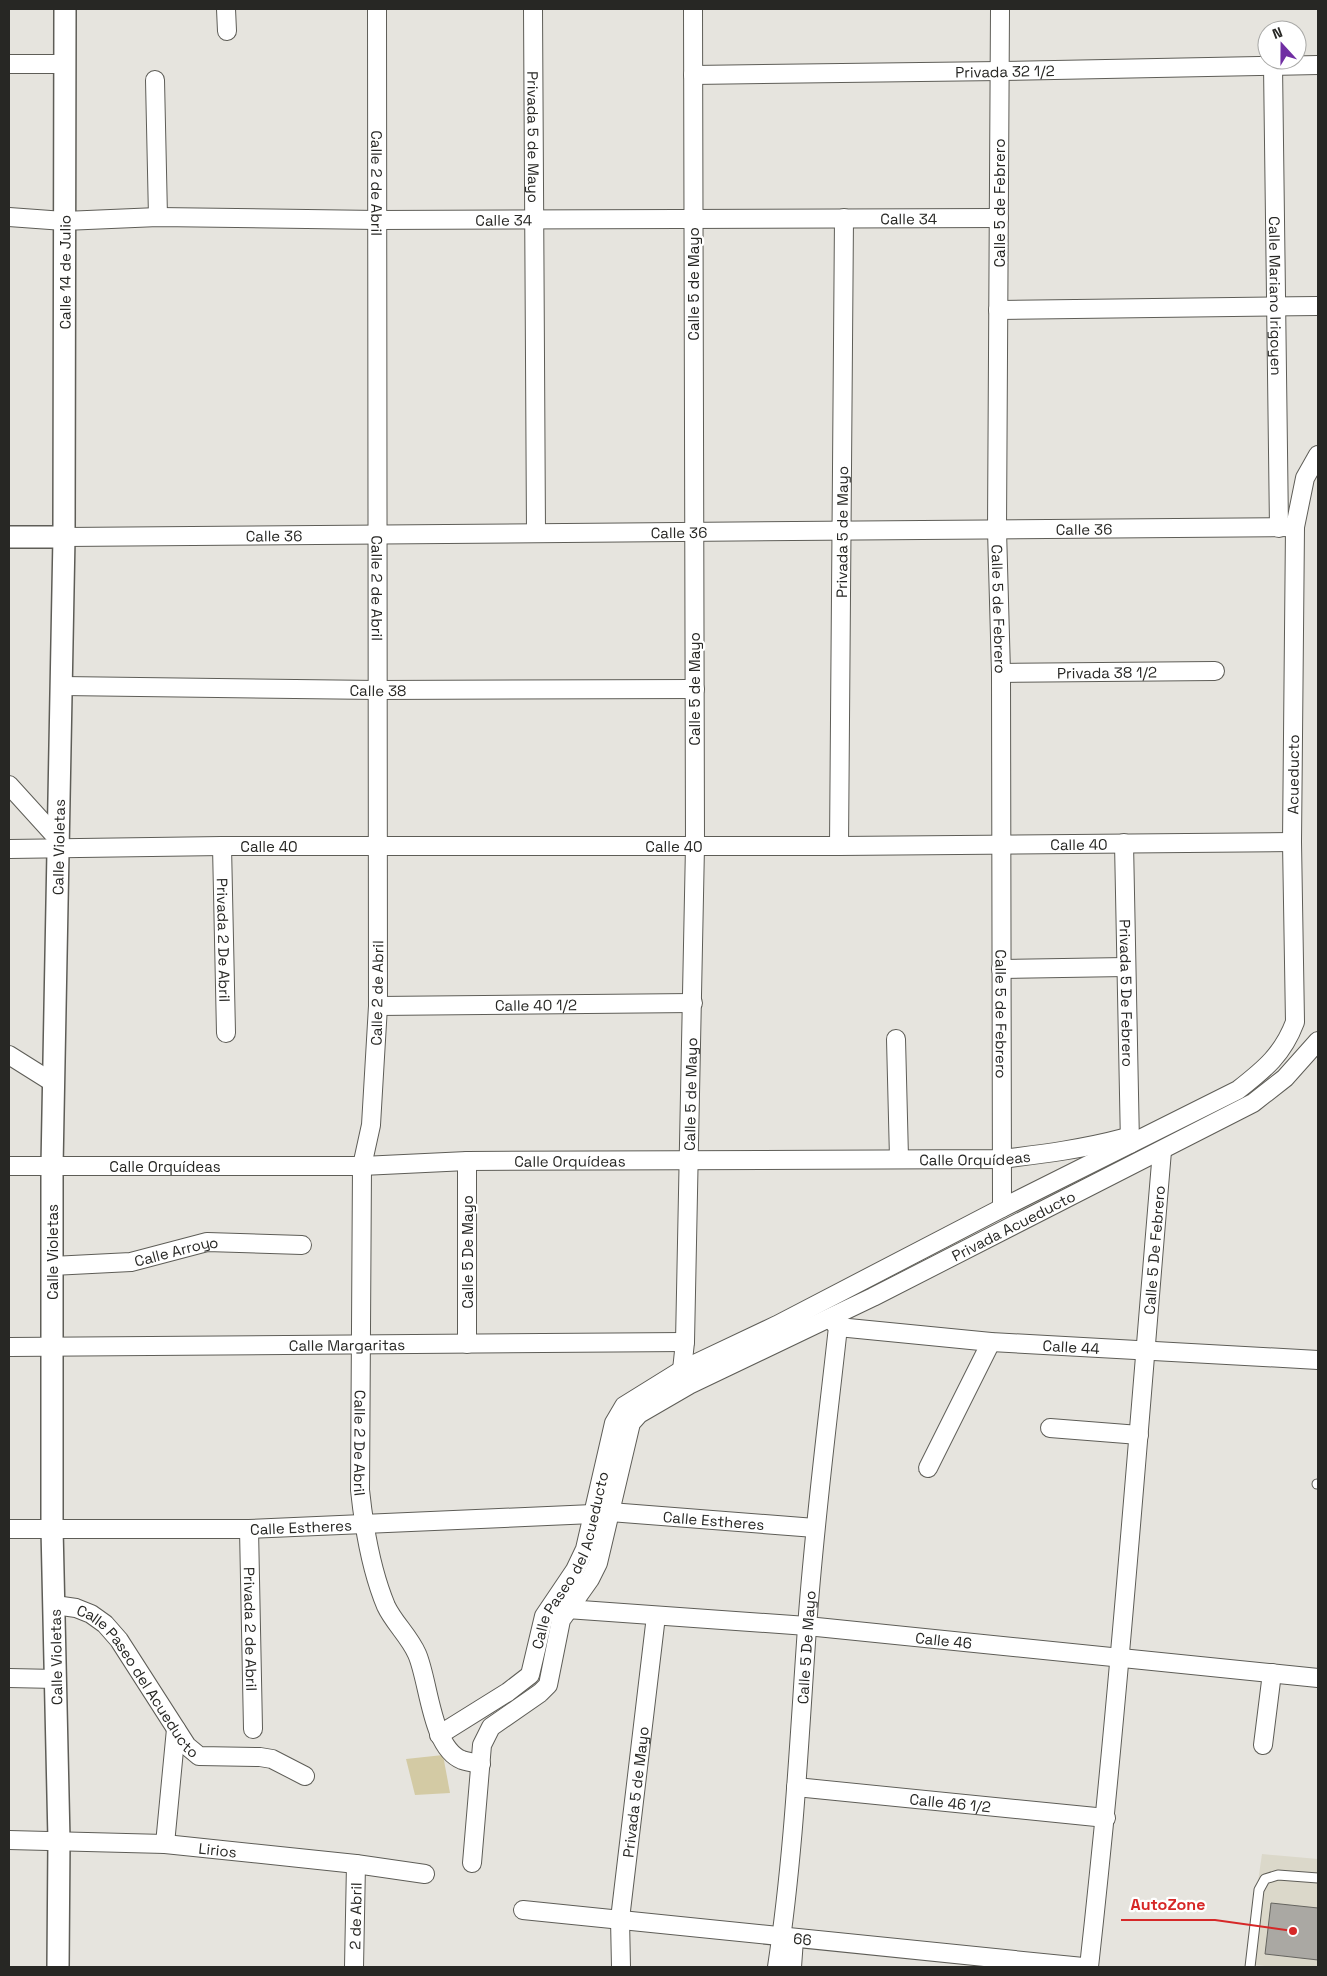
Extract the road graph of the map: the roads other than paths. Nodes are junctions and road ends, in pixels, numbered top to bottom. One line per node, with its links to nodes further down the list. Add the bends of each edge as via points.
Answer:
1 (65, 9): 9 (street, Calle 14 de Julio)
2 (226, 9): 7 (street)
3 (377, 9): 21 (street, Calle 2 de Abril)
4 (534, 9): 19 (street, Privada 5 de Mayo)
5 (693, 9): 13 (street, Calle 5 de Mayo)
6 (1000, 9): 12 (street, Calle 5 de Febrero)
7 (227, 31)
8 (9, 64): 9 (street)
9 (64, 64): 22 (street, Calle 14 de Julio)
10 (1257, 65): 12 (street, Privada 32 1/2)
11 (1273, 70): 24 (street, Calle Mariano Irigoyen)
12 (1000, 72): 13 (street, Privada 32 1/2); 18 (street, Calle 5 de Febrero)
13 (693, 75): 20 (street, Calle 5 de Mayo)
14 (155, 80): 16 (street)
15 (9, 217): 22 (street, Calle 34)
16 (158, 217): 21 (street, Calle 34); 22 (street, Calle 34)
17 (844, 218): 18 (street, Calle 34); 20 (street, Calle 34); 29 (street, Privada 5 de Mayo)
18 (999, 218): 25 (street, Calle 5 de Febrero)
19 (535, 219): 20 (street, Calle 34); 21 (street, Calle 34); 31 (street, Privada 5 de Mayo)
20 (693, 219): 30 (street, Calle 5 de Mayo)
21 (377, 220): 32 (street, Calle 2 de Abril)
22 (64, 221): 34 (street, Calle 14 de Julio)
23 (1318, 306): 24 (street)
24 (1276, 307): 25 (street); 27 (street, Calle Mariano Irigoyen)
25 (998, 310): 28 (street, Calle 5 de Febrero)
26 (1318, 455): 27 (street, via 1305,478)
27 (1287, 527): 28 (street, Calle 36); 41 (street, Acueducto)
28 (997, 530): 29 (street, Calle 36); 36 (street, Calle 5 de Febrero)
29 (842, 531): 30 (street, Calle 36); 48 (street, Privada 5 de Mayo)
30 (693, 532): 31 (street, Calle 36); 38 (street, Calle 5 de Mayo)
31 (536, 533): 32 (street, Calle 36)
32 (377, 535): 34 (street, Calle 36); 39 (street, Calle 2 de Abril)
33 (9, 537): 34 (street)
34 (64, 537): 37 (street, Calle Violetas)
35 (1214, 671): 36 (street, Privada 38 1/2)
36 (1001, 673): 45 (street, Calle 5 de Febrero)
37 (62, 686): 39 (street, Calle 38); 43 (street, Calle Violetas)
38 (695, 689): 39 (street, Calle 38); 47 (street, Calle 5 de Mayo)
39 (378, 690): 44 (street, Calle 2 de Abril)
40 (9, 785): 43 (street)
41 (1292, 842): 42 (street, Calle 40); 54 (street, Acueducto)
42 (1124, 843): 45 (street, Calle 40); 50 (street, Privada 5 De Febrero)
43 (57, 844): 46 (street, Calle 40); 49 (street, Calle 40); 59 (street, Calle Violetas)
44 (378, 845): 46 (street, Calle 40); 47 (street, Calle 40); 53 (street, Calle 2 de Abril)
45 (1001, 845): 48 (street, Calle 40); 51 (street, Calle 5 de Febrero)
46 (222, 846): 55 (street, Privada 2 De Abril)
47 (695, 846): 48 (street, Calle 40); 52 (street, Calle 5 de Mayo)
48 (839, 846)
49 (9, 849)
50 (1126, 967): 51 (street); 60 (street, Privada 5 De Febrero)
51 (1001, 968): 63 (street, Calle 5 de Febrero)
52 (693, 1003): 53 (street, Calle 40 1/2); 64 (street, Calle 5 de Mayo)
53 (378, 1006): 68 (street, Calle 2 de Abril, via 371,1125)
54 (1295, 1022): 60 (street, Privada Acueducto, via 1278,1055 1238,1090)
55 (226, 1033)
56 (896, 1039): 62 (street)
57 (1318, 1041): 61 (street, Privada Acueducto, via 1269,1092)
58 (9, 1055): 59 (street)
59 (52, 1082): 67 (street, Calle Violetas)
60 (1130, 1140): 63 (street, Calle Orquídeas); 69 (street, Privada Acueducto)
61 (1162, 1151): 70 (street, Privada Acueducto); 81 (street, Calle 5 De Febrero)
62 (899, 1158): 63 (street, Calle Orquídeas); 64 (street, Calle Orquídeas)
63 (1002, 1159): 71 (street, Calle 5 de Febrero)
64 (688, 1160): 65 (street, Calle Orquídeas); 75 (street, Calle 5 de Mayo)
65 (467, 1161): 68 (street, Calle Orquídeas); 78 (street, Calle 5 De Mayo)
66 (9, 1166): 67 (street, Calle Orquídeas)
67 (52, 1166): 68 (street, Calle Orquídeas); 73 (street, Calle Violetas)
68 (362, 1166): 77 (street, Calle 2 De Abril)
69 (1062, 1178): 70 (street); 71 (street, Privada Acueducto)
70 (1071, 1195): 74 (street, Privada Acueducto, via 873,1297)
71 (1002, 1208): 83 (street, Privada Acueducto, via 777,1325)
72 (302, 1245): 73 (street, Calle Arroyo, via 207,1242 131,1262)
73 (52, 1266): 80 (street, Calle Violetas)
74 (833, 1323): 76 (street, Calle 44); 83 (street, Privada Acueducto); 91 (street, Calle 5 De Mayo)
75 (685, 1342): 78 (street, Calle Margaritas); 83 (street, Calle 5 de Mayo)
76 (992, 1342): 81 (street, Calle 44); 86 (street)
77 (359, 1344): 78 (street, Calle Margaritas); 80 (street, Calle Margaritas); 88 (street, Calle 2 De Abril, via 360,1490)
78 (467, 1344)
79 (9, 1347): 80 (street, Calle Margaritas)
80 (51, 1347): 90 (street, Calle Violetas)
81 (1145, 1350): 82 (street, Calle 44); 85 (street, Calle 5 De Febrero)
82 (1318, 1360)
83 (685, 1378): 87 (street, Calle Paseo del Acueducto, via 624,1406 618,1414 614,1423)
84 (1050, 1428): 85 (street)
85 (1139, 1436): 97 (street, Calle 5 De Febrero)
86 (928, 1468)
87 (602, 1513): 88 (street, Calle Estheres); 91 (street, Calle Estheres); 94 (street, Calle Paseo del Acueducto, via 598,1563); 104 (street, Calle Paseo del Acueducto, via 575,1570 544,1616 530,1676)
88 (364, 1523): 92 (street, Calle Estheres); 104 (street, Calle 2 De Abril, via 386,1607 418,1656)
89 (9, 1528): 90 (street, Calle Estheres)
90 (52, 1528): 92 (street, Calle Estheres); 93 (street, Calle Violetas)
91 (816, 1528): 96 (street, Calle 5 De Mayo)
92 (250, 1529): 103 (street, Privada 2 de Abril)
93 (55, 1605): 101 (street, Calle Violetas); 102 (street, Calle Paseo del Acueducto, via 92,1614 105,1624 119,1640)
94 (568, 1609): 95 (street, Calle 46); 106 (street, Calle Paseo del Acueducto, via 559,1626 548,1685 491,1727 482,1745)
95 (656, 1616): 96 (street, Calle 46); 118 (street, Privada 5 de Mayo)
96 (807, 1626): 97 (street, Calle 46); 108 (street, Calle 5 De Mayo)
97 (1121, 1657): 98 (street, Calle 46); 109 (street, Calle 5 De Febrero)
98 (1272, 1673): 100 (street, Calle 46); 105 (street)
99 (9, 1678): 101 (street)
100 (1318, 1678)
101 (56, 1679): 111 (street, Calle Violetas)
102 (176, 1729): 107 (street, Calle Paseo del Acueducto, via 187,1746 199,1756 260,1757); 112 (street)
103 (253, 1729)
104 (439, 1735): 106 (street, via 454,1755)
105 (1263, 1745)
106 (481, 1764): 113 (street)
107 (305, 1776)
108 (796, 1787): 109 (street, Calle 46 1/2); 119 (street, Calle 5 De Mayo)
109 (1106, 1818): 126 (street, Calle 5 De Febrero)
110 (9, 1840): 111 (street, Lirios)
111 (59, 1840): 112 (street, Lirios); 120 (street, Calle Violetas)
112 (165, 1844): 114 (street, Lirios)
113 (472, 1863)
114 (356, 1864): 115 (street, Lirios); 121 (street, 2 de Abril)
115 (424, 1874)
116 (1318, 1878): 127 (lane, via 1278,1875 1266,1879 1259,1890)
117 (523, 1910): 118 (street, 66)
118 (620, 1919): 119 (street, 66); 122 (street, Privada 5 de Mayo)
119 (788, 1938): 123 (street, Calle 5 De Mayo); 124 (street); 125 (street, 66)
120 (58, 1967)
121 (354, 1967)
122 (621, 1967)
123 (777, 1967)
124 (792, 1967)
125 (1083, 1967)
126 (1089, 1967)
127 (1250, 1967)

